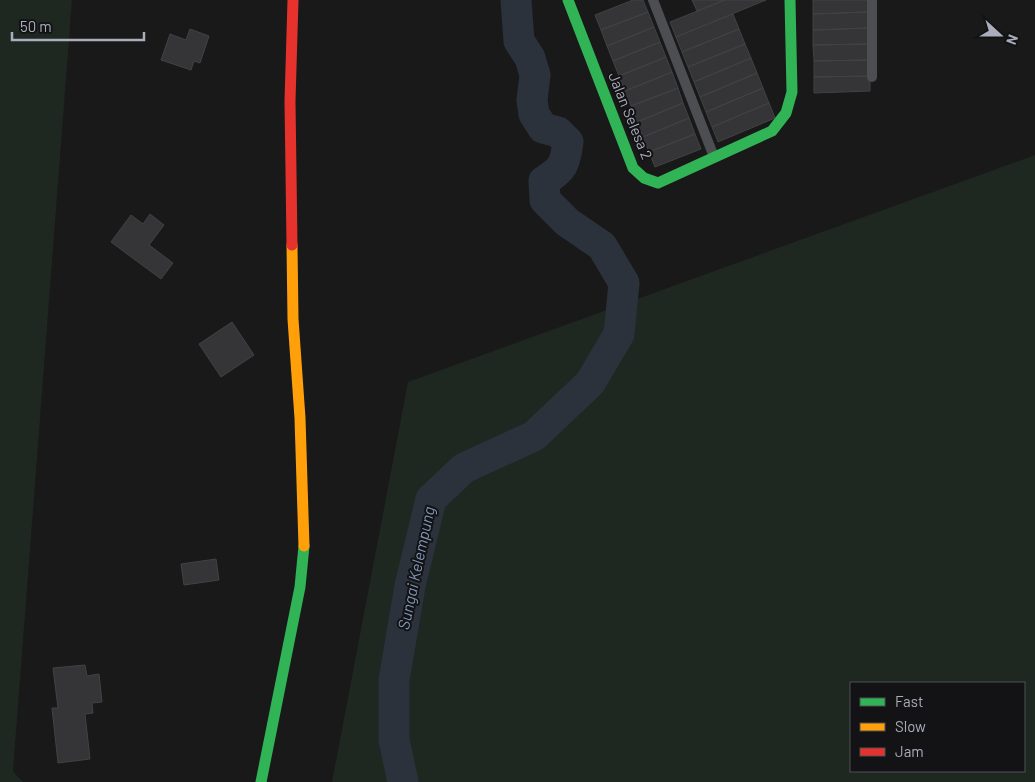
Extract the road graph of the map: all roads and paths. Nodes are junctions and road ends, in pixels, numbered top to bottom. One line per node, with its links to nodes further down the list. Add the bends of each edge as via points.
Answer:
1 (293, 0): 8 (main road, via 290,100 293,319 304,538 300,587)
2 (653, 0): 7 (lane)
3 (790, 0): 7 (main road, Jalan Selesa 2, via 792,92 784,120 772,131)
4 (872, 0): 6 (lane)
5 (571, 3): 7 (main road, Jalan Selesa 2, via 633,168 640,177 658,183)
6 (872, 77)
7 (715, 158)
8 (262, 782)

